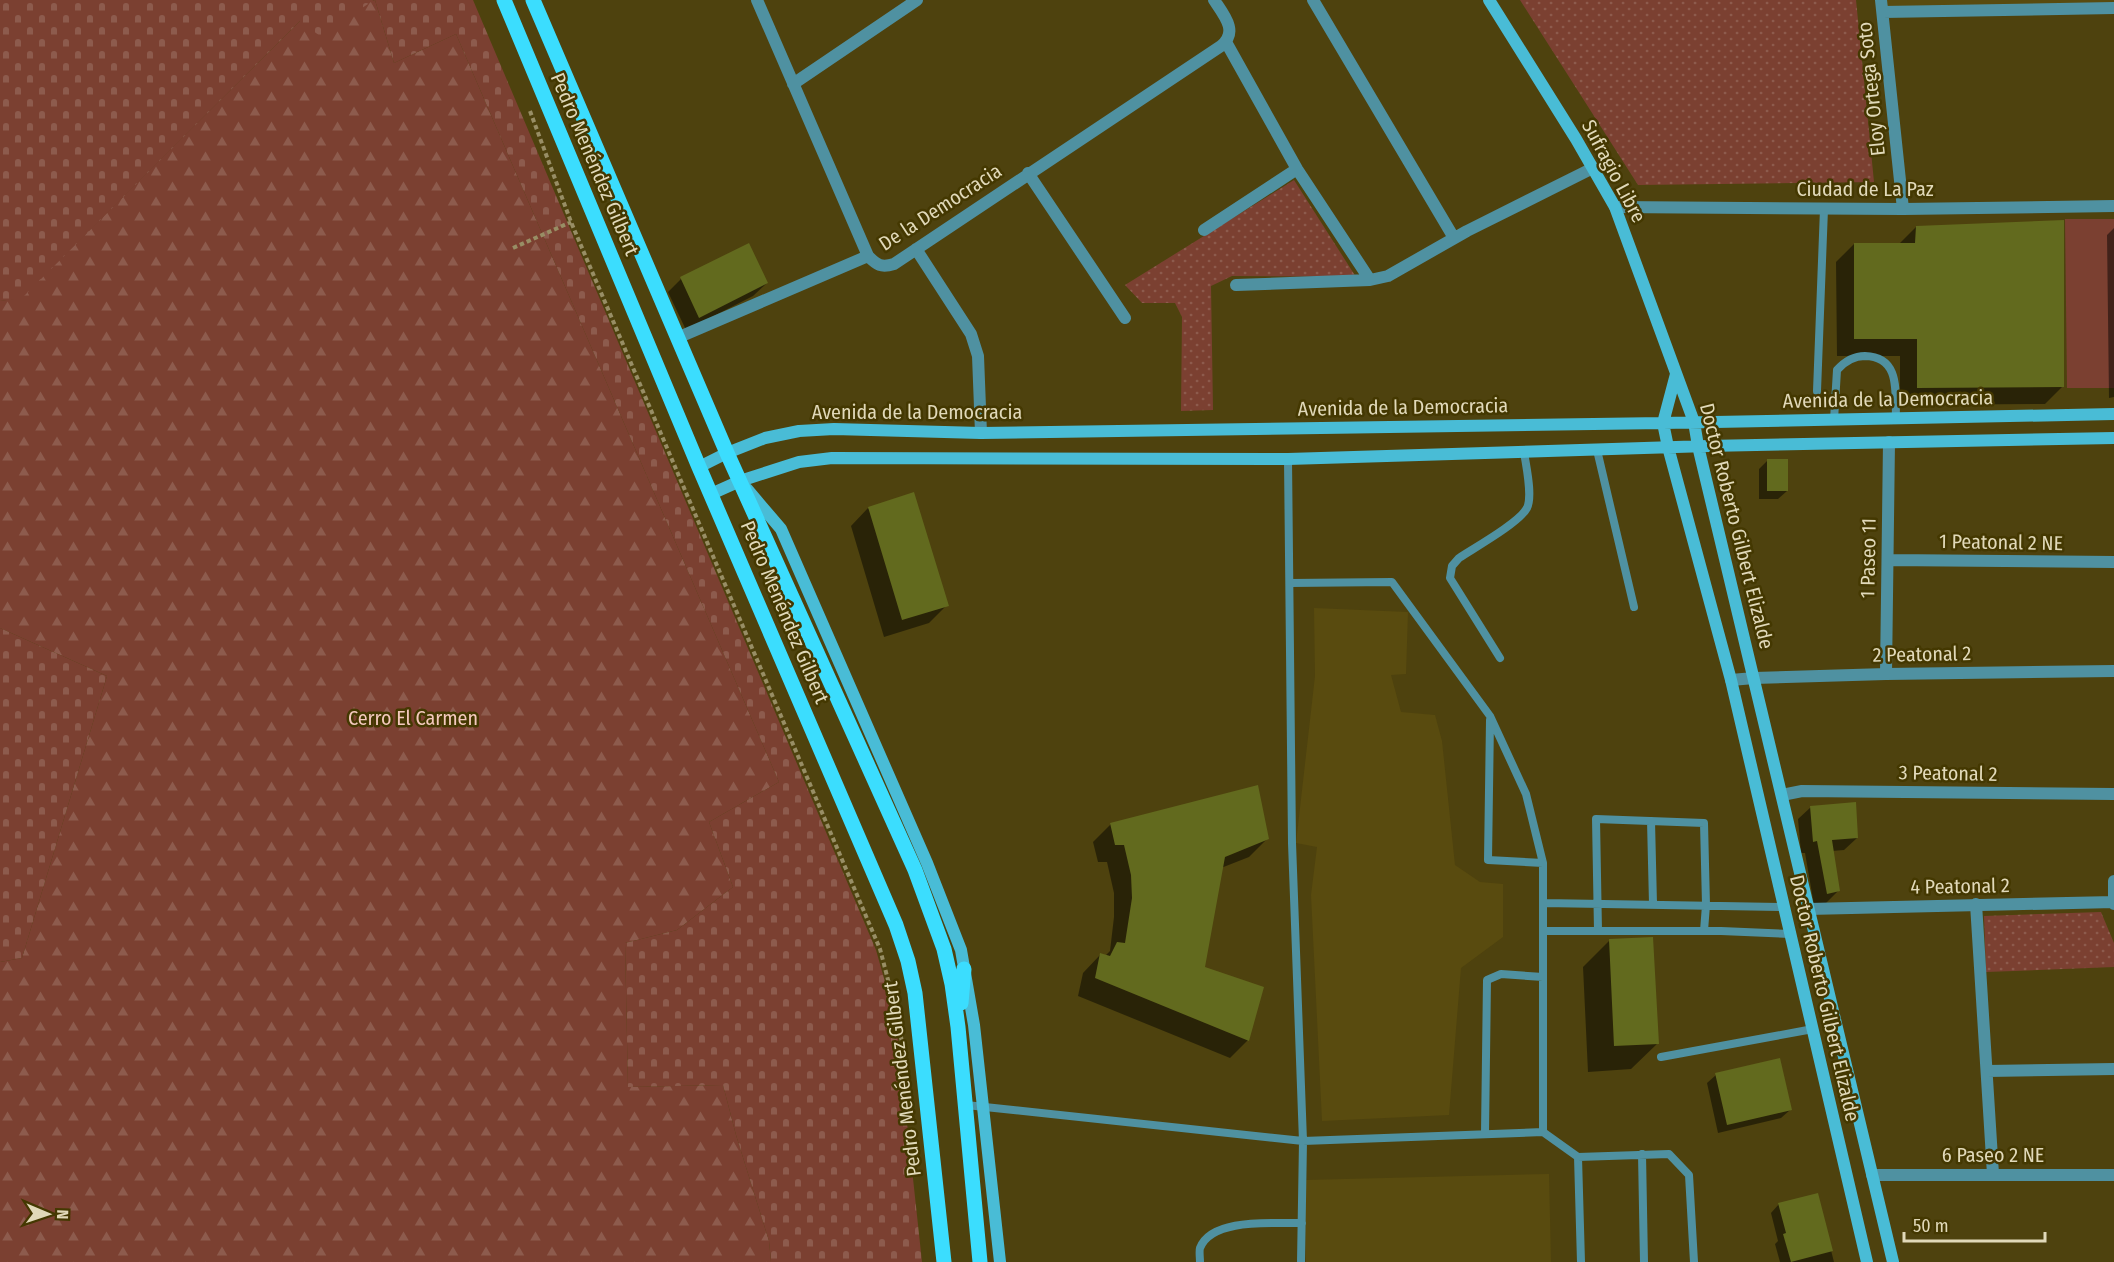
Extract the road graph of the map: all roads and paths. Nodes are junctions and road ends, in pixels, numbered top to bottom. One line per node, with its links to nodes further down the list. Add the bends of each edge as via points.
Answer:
1 (504, 0): 46 (main road, Pedro Menéndez Gilbert)
2 (533, 0): 29 (main road, Pedro Menéndez Gilbert)
3 (757, 0): 11 (street, De la Democracia)
4 (917, 0): 11 (street)
5 (1214, 0): 10 (street, via 1230,28)
6 (1313, 0): 22 (street)
7 (1489, 0): 13 (street, Sufragio Libre)
8 (1882, 6): 9 (street); 19 (street, Eloy Ortega Soto)
9 (2114, 8)
10 (1226, 42): 14 (street); 15 (street, De la Democracia)
11 (793, 84): 25 (street, De la Democracia)
12 (526, 100): 20 (path)
13 (1593, 168): 17 (street, Sufragio Libre); 22 (street)
14 (1297, 169): 21 (street); 26 (street)
15 (1028, 173): 24 (street, De la Democracia); 28 (street)
16 (2114, 206): 19 (street, Ciudad de La Paz)
17 (1615, 207): 18 (street, Ciudad de La Paz); 30 (street, Sufragio Libre)
18 (1824, 209): 19 (street, Ciudad de La Paz); 31 (lane)
19 (1903, 209)
20 (571, 222): 23 (path); 83 (path, via 880,949)
21 (1204, 230)
22 (1455, 238): 26 (street, via 1388,276)
23 (513, 248)
24 (916, 249): 25 (street, De la Democracia, via 888,266 877,265); 37 (street, via 970,334 978,356)
25 (868, 256): 29 (street)
26 (1370, 280): 27 (street)
27 (1236, 285)
28 (1125, 318)
29 (677, 338): 44 (main road, Pedro Menéndez Gilbert)
30 (1676, 374): 35 (street, Doctor Roberto Gilbert Elizalde); 36 (street, Doctor Roberto Gilbert Elizalde)
31 (1817, 391)
32 (2114, 414): 33 (street, Avenida de la Democracia)
33 (1896, 418): 34 (street, Avenida de la Democracia); 34 (lane, via 1894,377 1888,363 1875,356 1856,356 1837,370)
34 (1834, 420): 35 (street, Avenida de la Democracia)
35 (1694, 422): 36 (street, Avenida de la Democracia); 40 (street, Doctor Roberto Gilbert Elizalde)
36 (1664, 423): 37 (street, Avenida de la Democracia); 41 (street, Doctor Roberto Gilbert Elizalde)
37 (981, 433): 44 (street, Avenida de la Democracia, via 799,431 765,438)
38 (2114, 438): 39 (street)
39 (1889, 442): 40 (street); 49 (street, 1 Paseo 11)
40 (1698, 446): 41 (street); 56 (street, Doctor Roberto Gilbert Elizalde)
41 (1668, 447): 42 (street); 57 (street, Doctor Roberto Gilbert Elizalde)
42 (1597, 450): 43 (street); 52 (lane)
43 (1524, 452): 45 (street); 53 (lane, via 1528,507 1516,520 1459,558 1452,566 1450,578)
44 (727, 453): 46 (street, Avenida de la Democracia); 47 (main road, Pedro Menéndez Gilbert)
45 (1288, 459): 47 (street, via 832,458 799,462); 51 (lane)
46 (699, 467): 48 (main road, Pedro Menéndez Gilbert)
47 (740, 481): 48 (street); 76 (street, Pedro Menéndez Gilbert, via 781,529 945,906); 82 (main road, Pedro Menéndez Gilbert, via 919,880 944,949)
48 (711, 494): 98 (main road, Pedro Menéndez Gilbert, via 908,962 915,993)
49 (1888, 560): 50 (street, 1 Peatonal 2 NE); 55 (street, 1 Paseo 11)
50 (2114, 562)
51 (1290, 583): 58 (lane, via 1392,582); 91 (lane, via 1292,843)
52 (1634, 607)
53 (1500, 658)
54 (2114, 671): 55 (street, 2 Peatonal 2)
55 (1886, 674): 56 (street, 2 Peatonal 2)
56 (1754, 678): 57 (street, 2 Peatonal 2); 60 (street, Doctor Roberto Gilbert Elizalde)
57 (1731, 680): 70 (street, Doctor Roberto Gilbert Elizalde)
58 (1490, 716): 62 (lane, via 1526,794); 62 (lane, via 1488,860)
59 (2114, 794): 60 (street, 3 Peatonal 2, via 1802,791)
60 (1782, 795): 71 (street, Doctor Roberto Gilbert Elizalde)
61 (1651, 821): 66 (lane, via 1596,819); 67 (lane); 69 (lane, via 1704,823)
62 (1543, 863): 64 (lane)
63 (2114, 881): 65 (street)
64 (1544, 903): 66 (lane); 72 (lane)
65 (2114, 903): 68 (street, 4 Peatonal 2)
66 (1597, 904): 67 (lane); 73 (lane)
67 (1653, 904): 69 (lane)
68 (1976, 904): 71 (street, 4 Peatonal 2); 86 (street)
69 (1706, 905): 70 (lane); 74 (lane)
70 (1784, 908): 75 (street, Doctor Roberto Gilbert Elizalde)
71 (1808, 909): 78 (street, Doctor Roberto Gilbert Elizalde)
72 (1544, 932): 73 (lane); 77 (lane)
73 (1598, 932): 74 (lane)
74 (1704, 932): 75 (lane)
75 (1790, 934): 79 (street, Doctor Roberto Gilbert Elizalde)
76 (964, 969): 82 (main road); 88 (street, Pedro Menéndez Gilbert)
77 (1543, 977): 89 (lane); 90 (lane, via 1501,974 1487,980)
78 (1824, 977): 79 (street, via 1816,990 1805,989); 80 (street, Doctor Roberto Gilbert Elizalde)
79 (1802, 984): 81 (street, Doctor Roberto Gilbert Elizalde)
80 (1833, 1017): 81 (street, via 1830,1012 1818,1011 1813,1015); 95 (street, Doctor Roberto Gilbert Elizalde)
81 (1812, 1025): 84 (lane); 106 (street, Doctor Roberto Gilbert Elizalde)
82 (958, 1027): 87 (main road, Pedro Menéndez Gilbert)
83 (902, 1045)
84 (1661, 1057)
85 (2114, 1069): 86 (street)
86 (1987, 1071): 94 (street)
87 (966, 1105): 88 (lane); 99 (main road, Pedro Menéndez Gilbert)
88 (983, 1107): 91 (lane); 100 (street, Pedro Menéndez Gilbert)
89 (1543, 1132): 90 (lane); 93 (lane)
90 (1485, 1133): 91 (lane)
91 (1303, 1141): 97 (lane)
92 (1642, 1154): 93 (lane); 104 (lane); 105 (lane, via 1669,1154 1689,1175)
93 (1578, 1157): 103 (lane)
94 (1993, 1174): 95 (street, 6 Paseo 2 NE); 96 (street, 6 Paseo 2 NE)
95 (1872, 1175): 107 (street, Doctor Roberto Gilbert Elizalde)
96 (2114, 1175)
97 (1302, 1223): 101 (lane, via 1228,1226 1210,1235 1200,1248); 102 (lane)
98 (944, 1262)
99 (980, 1262)
100 (1000, 1262)
101 (1200, 1262)
102 (1301, 1262)
103 (1581, 1262)
104 (1644, 1262)
105 (1694, 1262)
106 (1867, 1262)
107 (1893, 1262)

